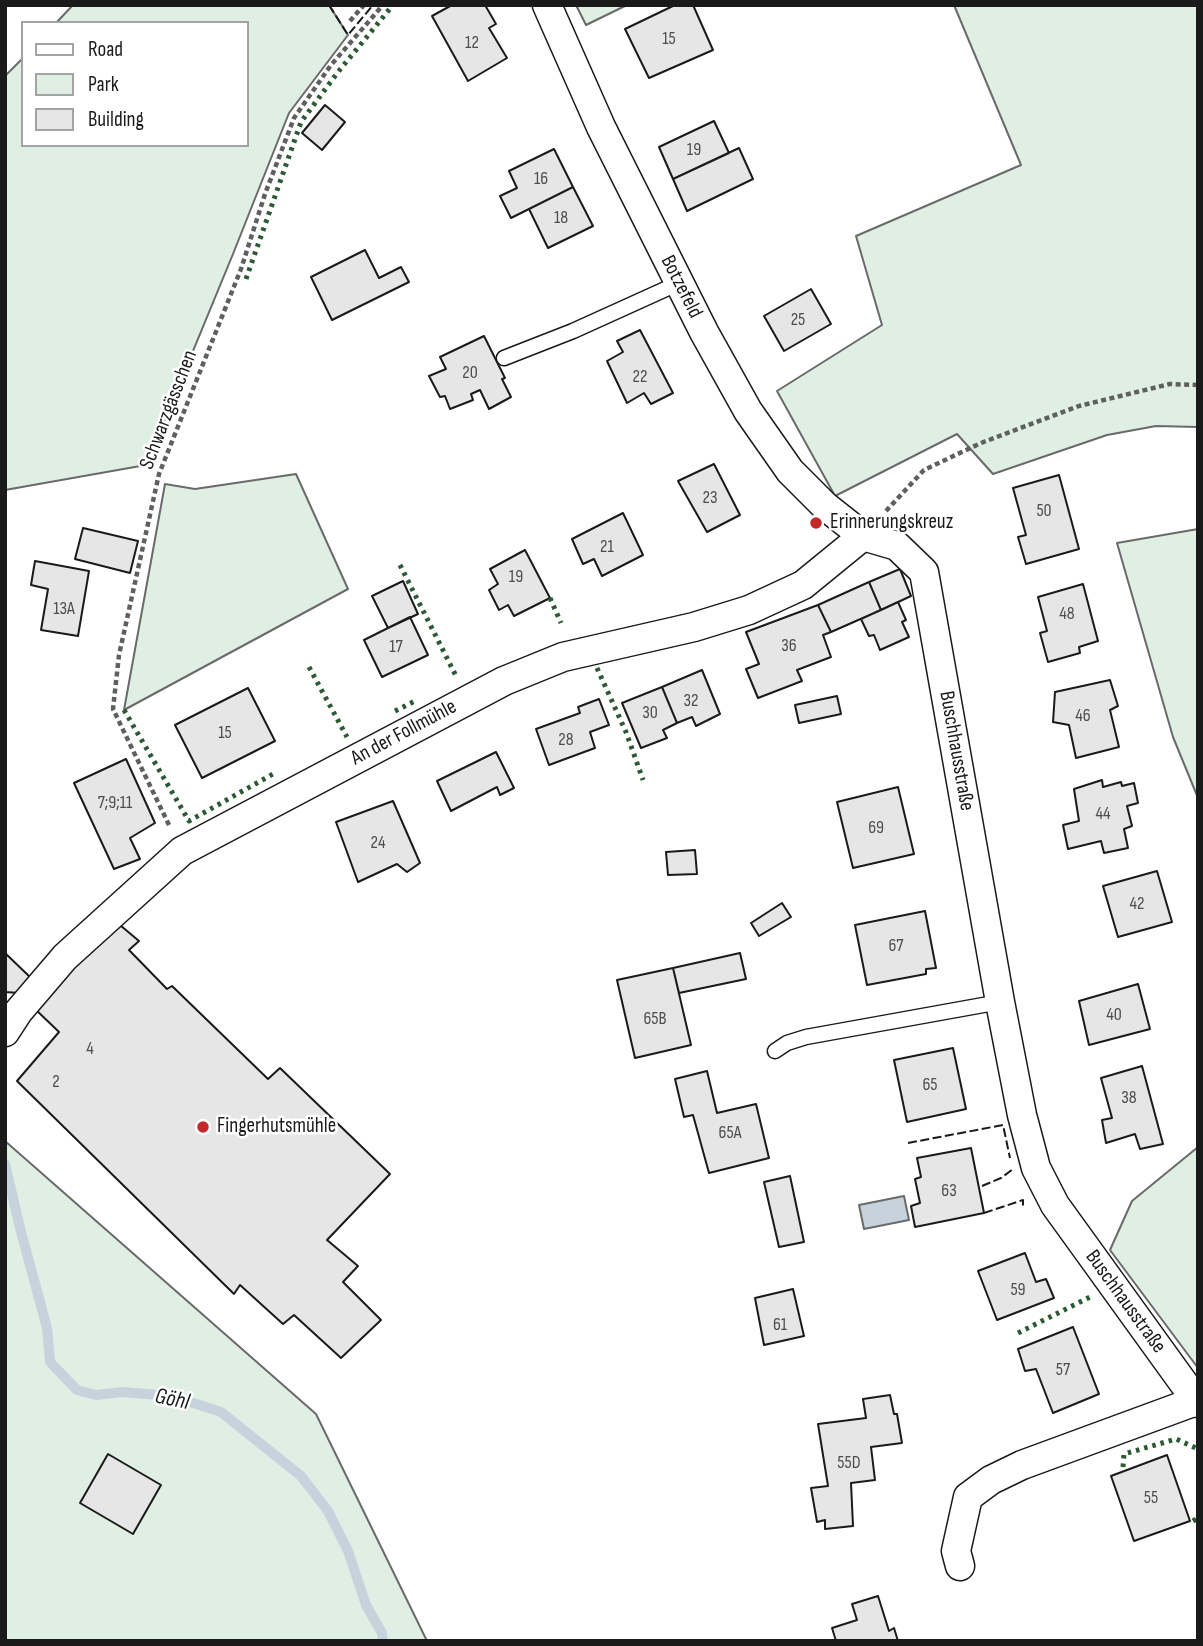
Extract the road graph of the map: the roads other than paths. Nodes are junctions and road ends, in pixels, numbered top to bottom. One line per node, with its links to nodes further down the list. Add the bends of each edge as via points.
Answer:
1 (547, 5): 2 (street, Botzefeld, via 601,127)
2 (679, 283): 3 (lane); 4 (street, Botzefeld, via 748,411 790,471)
3 (503, 358)
4 (863, 536): 5 (street, Buschhausstraße, via 897,546 925,572); 6 (street, An der Follmühle, via 803,585 771,600 694,627 563,657 504,681 182,851 65,957)
5 (1000, 1002): 7 (lane, via 806,1037); 8 (street, Buschhausstraße, via 1036,1168 1055,1205)
6 (5, 1032)
7 (775, 1051)
8 (1197, 1402): 9 (street, Buschhausstraße, via 991,1480 968,1497 956,1551)
9 (960, 1566)

